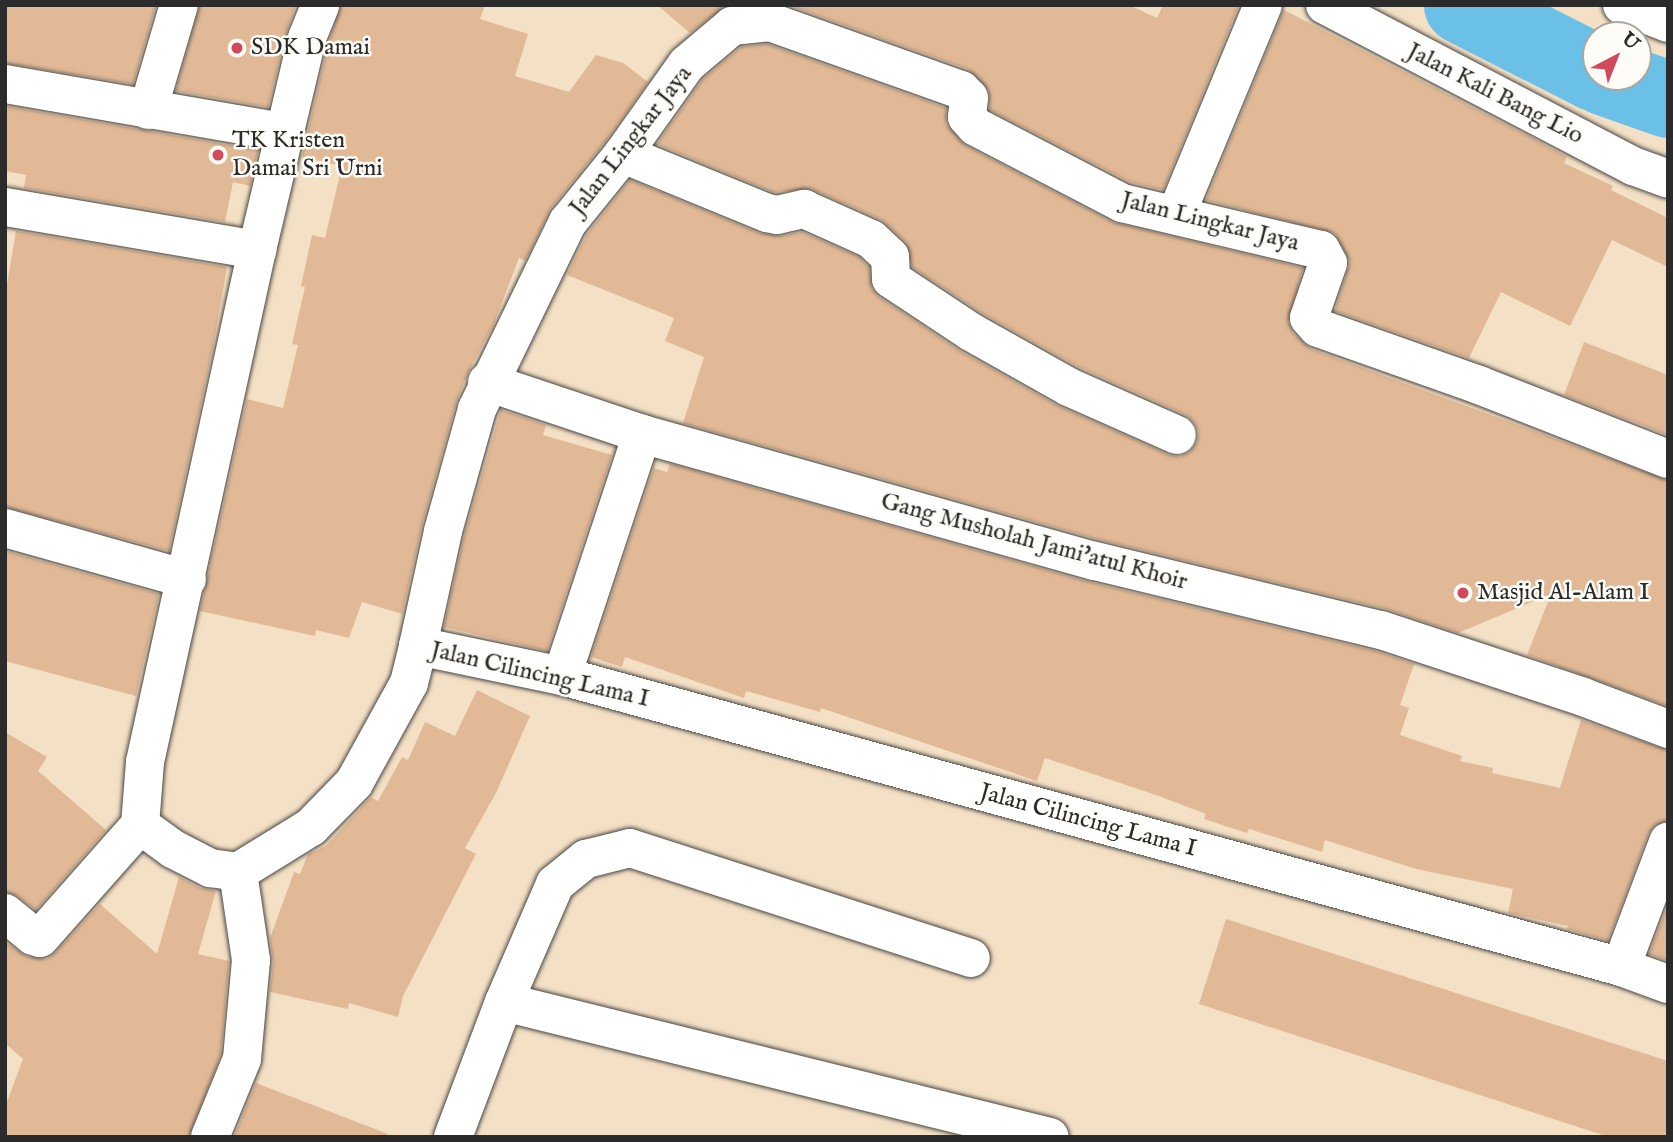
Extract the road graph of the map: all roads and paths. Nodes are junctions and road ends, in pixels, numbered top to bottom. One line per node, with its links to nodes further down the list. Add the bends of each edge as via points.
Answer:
1 (179, 5): 9 (street)
2 (320, 5): 10 (street, via 307,38)
3 (1264, 5): 14 (street)
4 (1325, 5): 12 (street, Jalan Kali Bang Lio, via 1633,166)
5 (1622, 5): 7 (street)
6 (774, 13): 11 (street, Jalan Lingkar Jaya, via 732,26 687,65); 14 (street, Jalan Lingkar Jaya, via 961,90 969,98 967,117 976,127 1122,203)
7 (1668, 23)
8 (5, 84): 9 (street)
9 (148, 110): 10 (street)
10 (284, 132): 15 (street)
11 (623, 154): 16 (street, Jalan Lingkar Jaya, via 568,222); 18 (street, via 767,213 804,209 872,239 890,257 891,279 971,332 1069,387)
12 (1668, 179)
13 (5, 207): 15 (street)
14 (1176, 215): 19 (street, Jalan Lingkar Jaya, via 1321,250 1328,263 1309,318 1318,328)
15 (257, 250): 21 (street)
16 (487, 382): 17 (street, Gang Musholah Jami'atul Khoir); 22 (street, Jalan Lingkar Jaya, via 443,531)
17 (642, 434): 23 (street); 24 (street, Gang Musholah Jami'atul Khoir, via 1095,561 1381,630)
18 (1177, 435)
19 (1668, 460)
20 (5, 528): 21 (street)
21 (187, 579): 25 (street, via 145,762)
22 (418, 646): 23 (street, Jalan Cilincing Lama I); 27 (street, Jalan Cilincing Lama I, via 409,683 354,783 311,827)
23 (562, 676): 30 (street, Jalan Cilincing Lama I)
24 (1668, 729)
25 (140, 825): 27 (street, via 210,868); 28 (street, via 40,938)
26 (1668, 842): 30 (street)
27 (238, 872): 33 (street, via 251,960 242,1059)
28 (5, 913)
29 (971, 958): 32 (street, via 630,848 586,859 555,884)
30 (1621, 967): 31 (street, Jalan Cilincing Lama I)
31 (1668, 984)
32 (504, 1002): 34 (street); 35 (street)
33 (210, 1137)
34 (453, 1137)
35 (1050, 1137)

